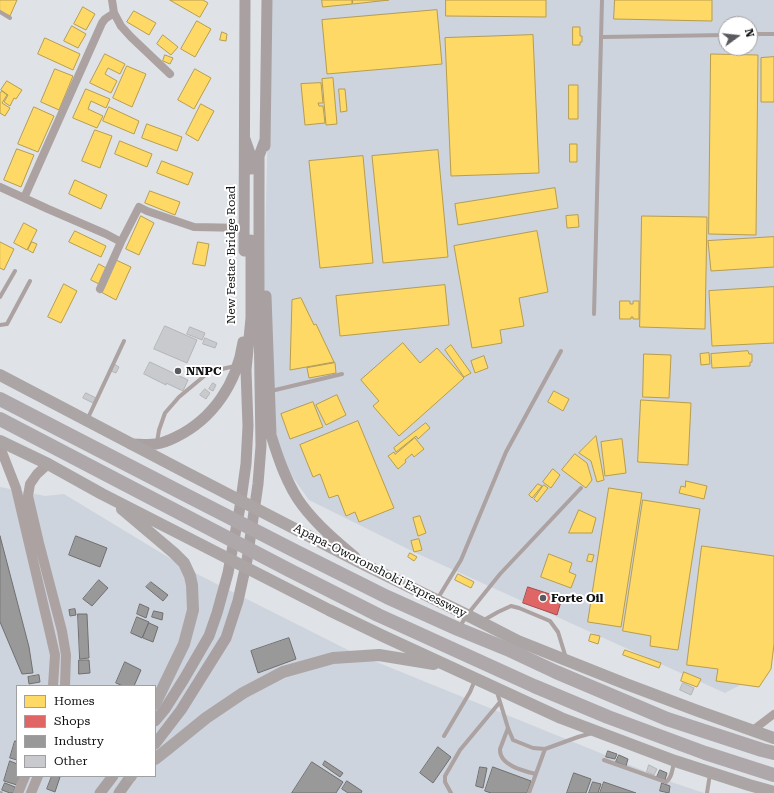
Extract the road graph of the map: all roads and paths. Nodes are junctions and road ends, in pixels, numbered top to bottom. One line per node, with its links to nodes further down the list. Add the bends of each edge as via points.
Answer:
1 (112, 0): 6 (street)
2 (245, 0): 13 (main road, New Festac Bridge Road)
3 (267, 0): 14 (main road)
4 (602, 0): 11 (lane)
5 (0, 12): 7 (lane)
6 (114, 13): 12 (street, via 131,37); 16 (street, via 102,23)
7 (10, 18)
8 (758, 34): 9 (lane)
9 (774, 34)
10 (718, 35): 11 (lane)
11 (602, 37): 23 (lane)
12 (170, 74)
13 (245, 139): 17 (main road, New Festac Bridge Road); 27 (main road, via 251,156 251,318)
14 (265, 140): 30 (main road); 61 (main road, via 258,156 262,446 247,560 226,638)
15 (0, 187): 16 (street)
16 (24, 198): 18 (street)
17 (244, 228): 18 (street, via 194,227 139,207); 27 (main road, New Festac Bridge Road, via 245,313)
18 (121, 242): 21 (street)
19 (15, 271): 22 (lane)
20 (30, 282): 24 (lane, via 7,324)
21 (100, 289)
22 (0, 297)
23 (594, 314)
24 (0, 325)
25 (124, 341): 33 (lane)
26 (561, 351): 42 (lane, via 506,452 461,560)
27 (242, 368): 36 (main road, New Festac Bridge Road, via 220,401 205,417 187,432); 36 (lane, via 209,372 179,397 165,413); 55 (main road, via 248,426 246,464 228,573 209,636)
28 (342, 374): 30 (lane)
29 (0, 375): 33 (main road, Apapa-Oworonshoki Expressway)
30 (269, 392): 41 (main road, via 271,435 289,483 320,526)
31 (0, 399): 45 (highway, Apapa-Oworonshoki Expressway, via 387,597)
32 (0, 419): 69 (highway, via 378,615 608,717 705,754)
33 (87, 421): 35 (main road, Apapa-Oworonshoki Expressway)
34 (0, 441): 38 (main road)
35 (130, 444): 36 (main road, New Festac Bridge Road); 41 (main road, Apapa-Oworonshoki Expressway)
36 (157, 444)
37 (0, 447): 49 (street, via 16,488 50,633 54,655)
38 (48, 464): 40 (main road); 50 (street, via 30,484 28,496 62,631 66,655)
39 (581, 488): 43 (lane, via 500,574)
40 (102, 494): 47 (main road, via 329,610); 52 (main road, via 174,553 184,563 190,576 193,610 184,644)
41 (361, 563): 42 (main road, Apapa-Oworonshoki Expressway)
42 (437, 600): 43 (main road, Apapa-Oworonshoki Expressway)
43 (467, 615): 44 (main road, Apapa-Oworonshoki Expressway); 45 (lane)
44 (481, 622): 46 (main road, Apapa-Oworonshoki Expressway, via 518,641); 46 (lane, via 511,606 550,621 558,632)
45 (458, 629): 63 (highway, Apapa-Oworonshoki Expressway, via 667,718)
46 (566, 660): 57 (main road, Apapa-Oworonshoki Expressway)
47 (450, 667): 48 (main road); 64 (main road, via 379,654 333,658 283,672 243,693 206,718)
48 (476, 678): 51 (main road); 59 (lane)
49 (53, 685)
50 (65, 685)
51 (496, 688): 53 (lane); 58 (main road)
52 (156, 702)
53 (500, 702): 56 (lane); 79 (lane, via 460,750 445,776)
54 (774, 714): 57 (street)
55 (156, 720)
56 (508, 728): 62 (lane, via 513,740 533,748); 68 (lane, via 500,749 504,761)
57 (753, 730): 60 (main road, Apapa-Oworonshoki Expressway)
58 (598, 732): 62 (lane); 66 (main road)
59 (444, 736)
60 (774, 738)
61 (156, 743)
62 (545, 748): 68 (lane)
63 (774, 753)
64 (156, 758)
65 (604, 760): 66 (lane, via 666,782 671,777)
66 (675, 761): 67 (main road)
67 (710, 772): 74 (main road); 81 (lane)
68 (536, 774): 80 (lane)
69 (774, 775)
70 (25, 777): 75 (street)
71 (38, 777): 76 (street)
72 (112, 777): 77 (main road)
73 (130, 777): 78 (main road)
74 (774, 792)
75 (18, 793)
76 (31, 793)
77 (100, 793)
78 (119, 793)
79 (451, 793)
80 (529, 793)
81 (707, 793)

